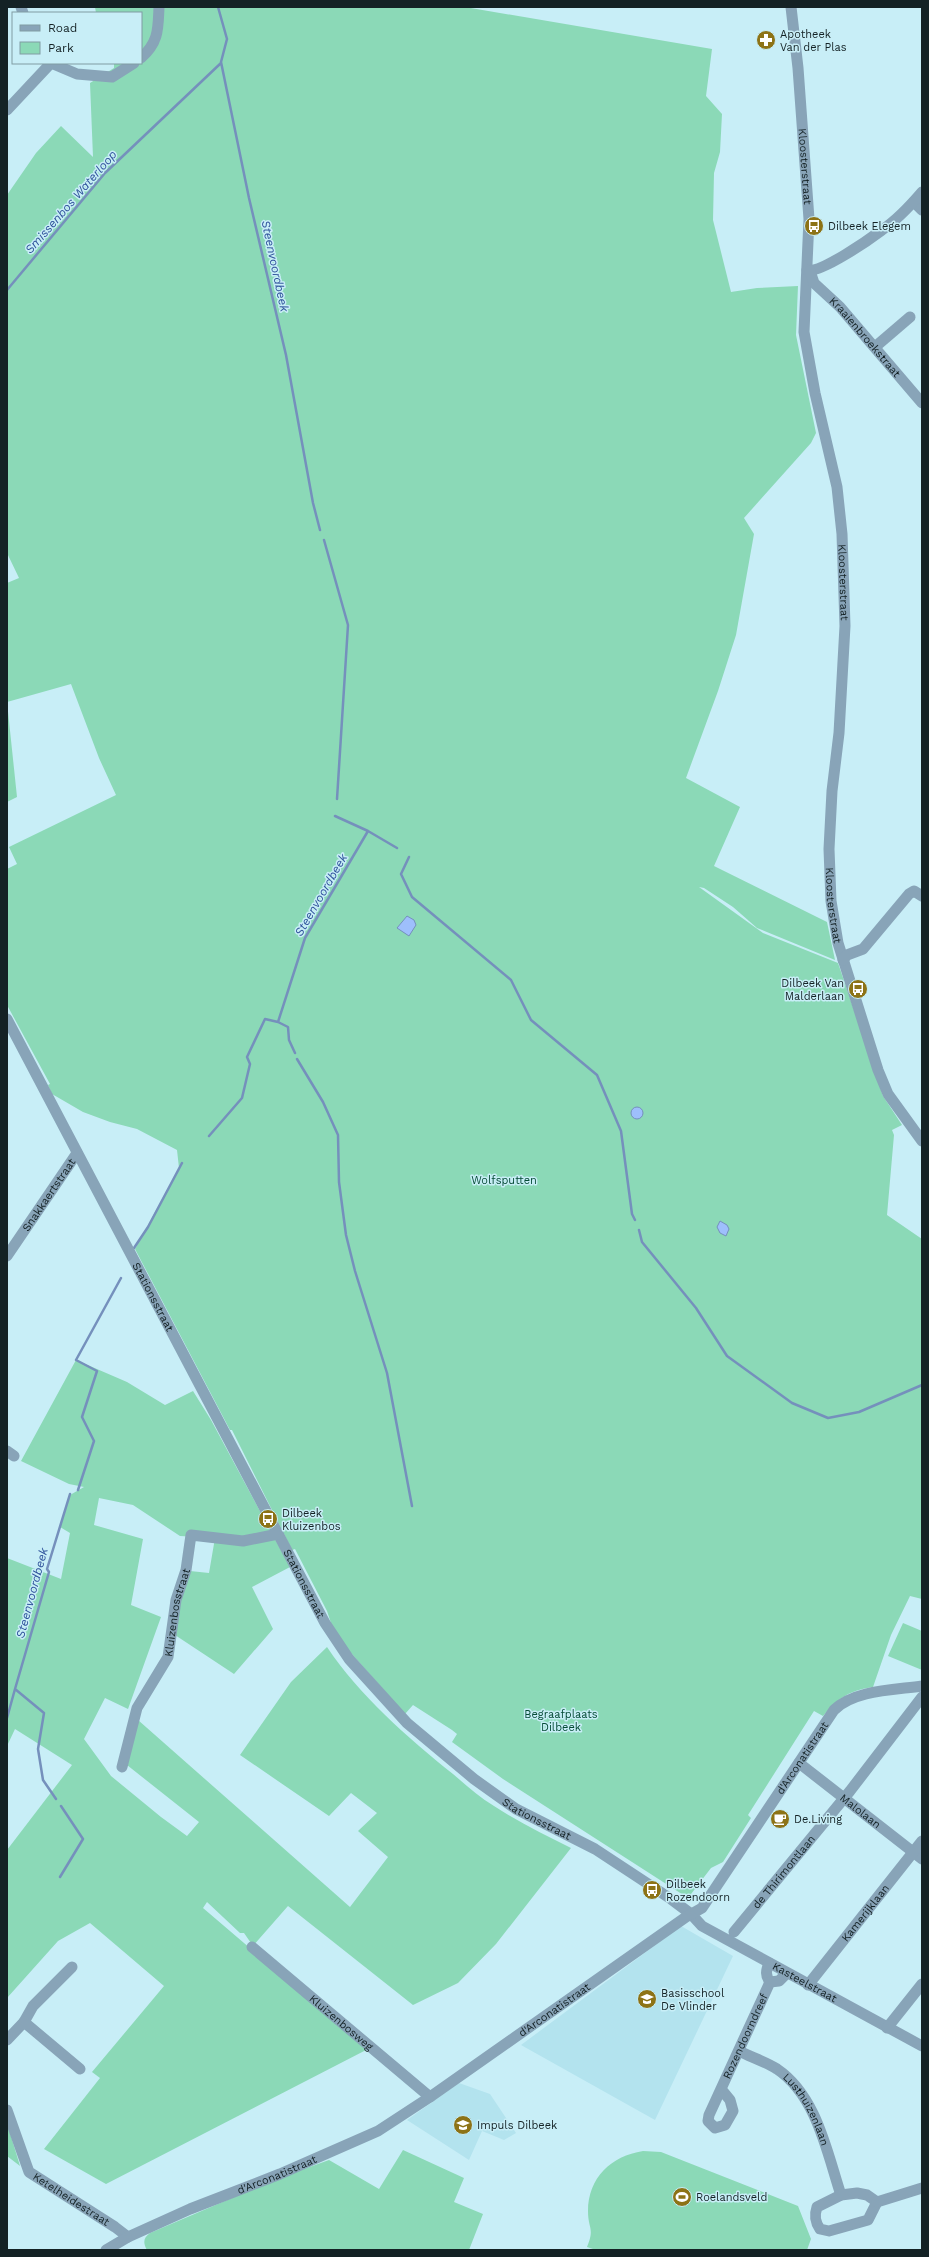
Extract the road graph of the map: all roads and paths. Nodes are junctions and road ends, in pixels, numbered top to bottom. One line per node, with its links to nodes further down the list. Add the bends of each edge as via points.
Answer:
1 (159, 7): 3 (street, via 158,33 151,49)
2 (791, 7): 11 (street, Kloosterstraat, via 809,218)
3 (142, 57)
4 (50, 64): 7 (street)
5 (53, 64): 6 (street, via 77,74 112,77)
6 (132, 64)
7 (7, 110)
8 (922, 192): 9 (street)
9 (914, 202): 10 (street); 11 (street, via 882,230 825,266)
10 (922, 210)
11 (809, 270): 13 (street, Kraaienbroekstraat, via 814,283 840,307); 16 (street, Kloosterstraat, via 804,332 837,487 842,534 845,634 829,849 831,901)
12 (910, 317): 13 (street)
13 (875, 347): 14 (street, Kraaienbroekstraat)
14 (922, 403)
15 (922, 896): 16 (street, via 914,891 908,894 863,949 847,955)
16 (843, 960): 18 (street, Kloosterstraat, via 888,1094)
17 (7, 1019): 19 (street, Stationsstraat)
18 (922, 1141)
19 (77, 1153): 20 (street, Snakkaertstraat); 21 (street, Stationsstraat)
20 (7, 1256)
21 (278, 1534): 25 (street, Kluizenbosstraat, via 243,1541 191,1535 186,1570 176,1600 168,1657 137,1708); 29 (street, Stationsstraat, via 324,1623 341,1649 407,1723 497,1797 595,1849)
22 (922, 1686): 24 (street, d'Arconatistraat, via 860,1695 844,1701 834,1710)
23 (922, 1697): 26 (street, de Thirimontlaan)
24 (799, 1763): 26 (street, Malolaan); 29 (street, d'Arconatistraat, via 702,1908)
25 (122, 1767)
26 (844, 1797): 28 (street, Malolaan); 30 (street, de Thirimontlaan)
27 (922, 1841): 28 (street, Kamerijklaan)
28 (918, 1856): 37 (street, Kamerijklaan)
29 (691, 1914): 32 (street, Kasteelstraat, via 702,1926); 45 (street, d'Arconatistraat)
30 (734, 1932)
31 (252, 1947): 45 (street, Kluizenbosweg)
32 (769, 1963): 34 (street, Kasteelstraat); 35 (street, Rozendoorndreef, via 766,1971)
33 (72, 1967): 38 (street, via 33,2006)
34 (787, 1972): 35 (street, Rozendoorndreef, via 778,1981); 37 (street, Kasteelstraat)
35 (770, 1982): 42 (street, Rozendoorndreef)
36 (922, 1984): 39 (street)
37 (808, 1985): 39 (street, Kasteelstraat)
38 (24, 2022): 40 (street); 43 (street)
39 (888, 2028): 41 (street, Kasteelstraat)
40 (7, 2040)
41 (922, 2046)
42 (739, 2050): 44 (street, Rozendoorndreef); 48 (street, Lusthuizenlaan, via 777,2070 795,2086 818,2127)
43 (80, 2069)
44 (721, 2090)
45 (430, 2097): 50 (street, d'Arconatistraat, via 378,2131)
46 (7, 2110): 50 (street, Ketelheidestraat, via 29,2172)
47 (921, 2190): 49 (street)
48 (841, 2196): 49 (street, via 857,2193 867,2195); 49 (street, via 817,2207 816,2223 820,2229 829,2231 868,2220)
49 (878, 2202)
50 (128, 2237): 51 (street, d'Arconatistraat)
51 (106, 2250)

